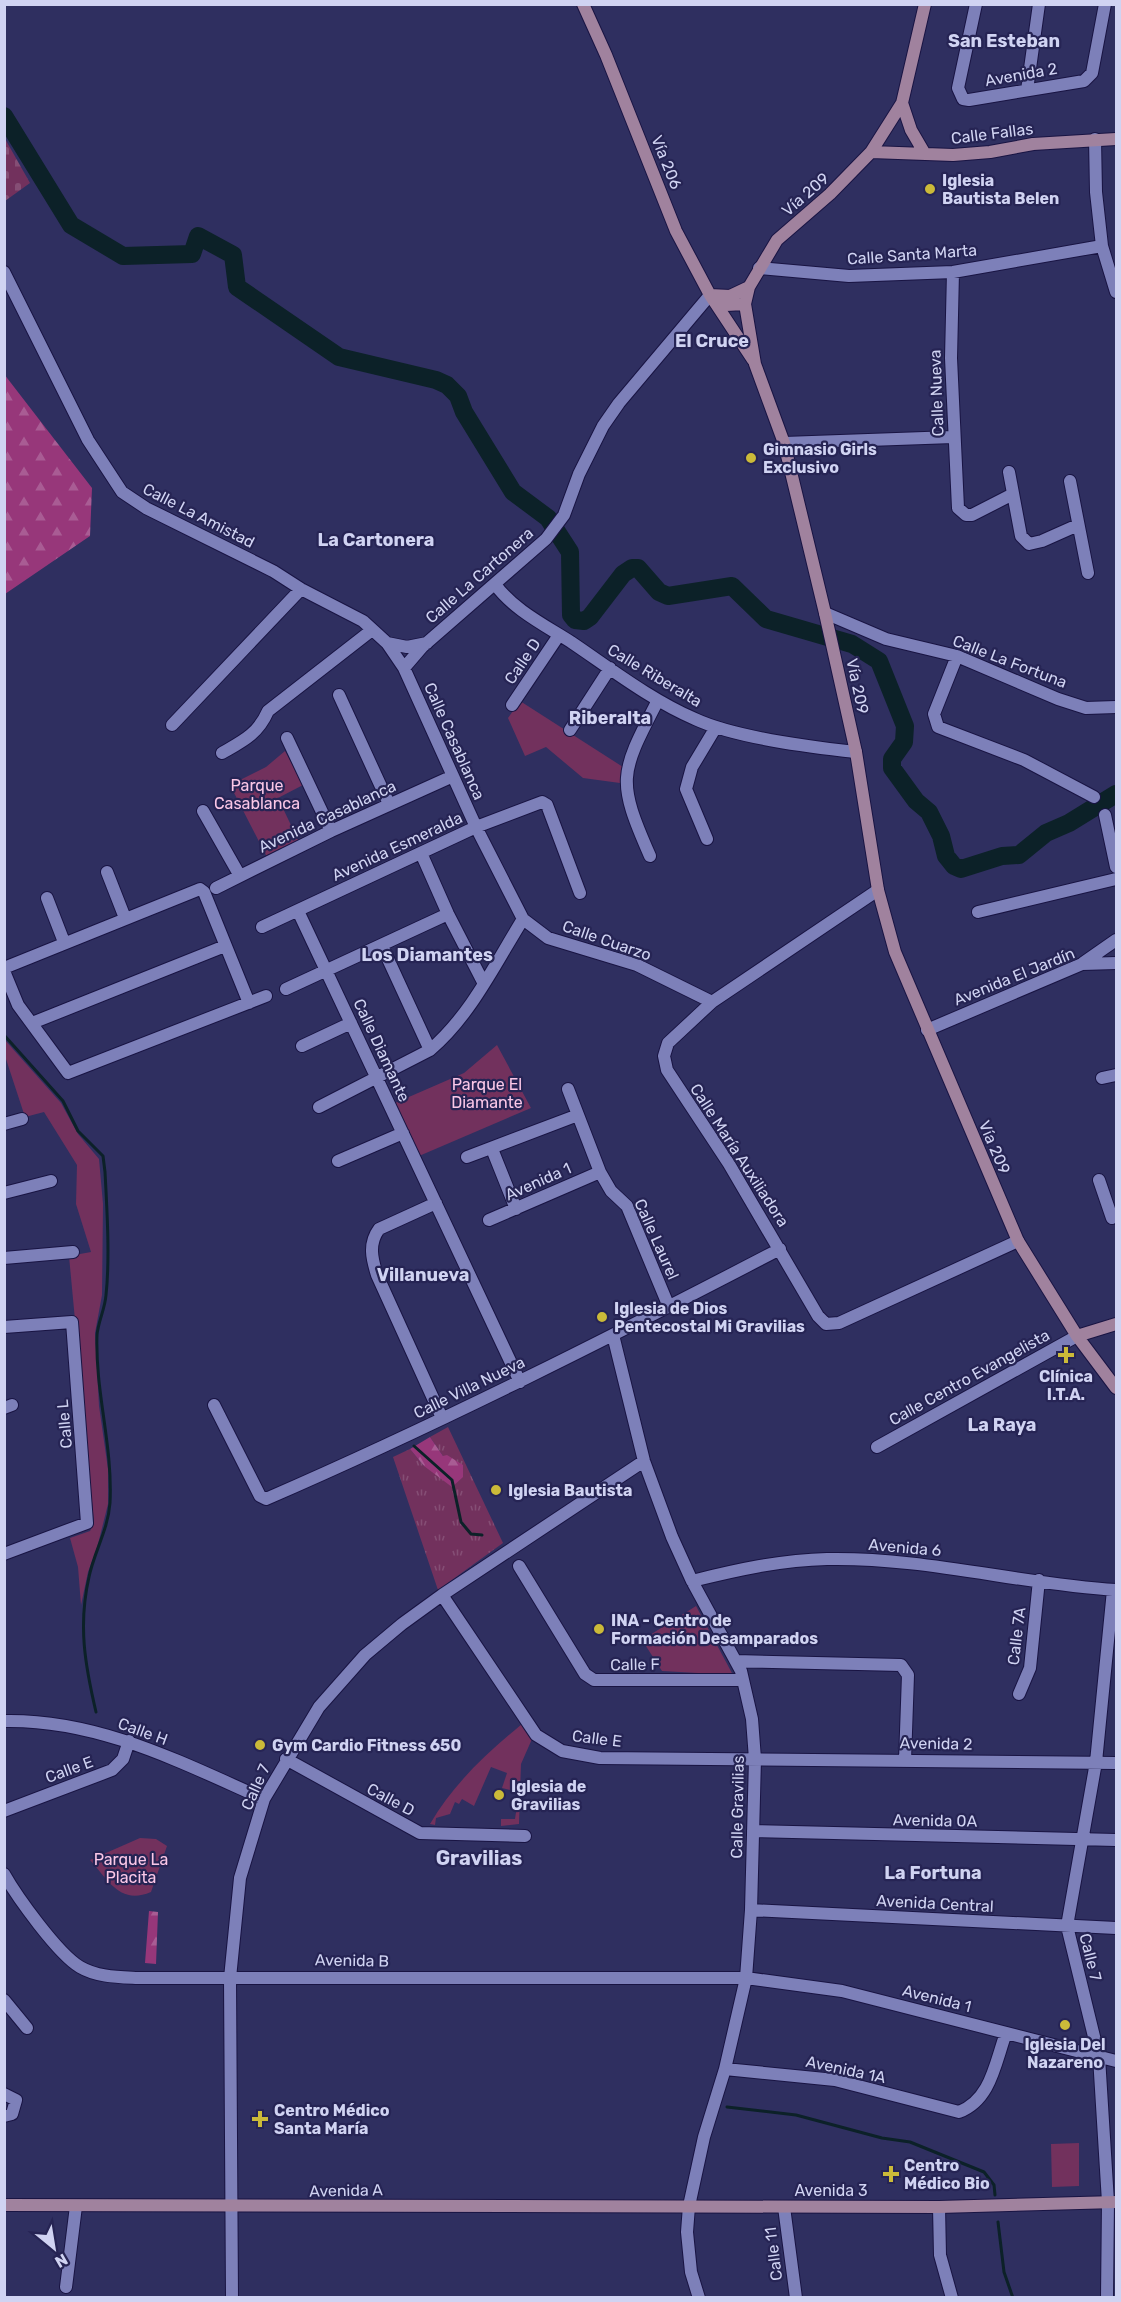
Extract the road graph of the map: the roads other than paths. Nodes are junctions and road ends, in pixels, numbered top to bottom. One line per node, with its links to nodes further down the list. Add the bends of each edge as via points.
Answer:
1 (583, 4): 18 (main road, Vía 206, via 676,231)
2 (925, 4): 7 (main road, Vía 209)
3 (976, 4): 6 (street, Avenida 2, via 959,94 969,100)
4 (1039, 4): 6 (street)
5 (1105, 4): 6 (street, Avenida 2, via 1089,77)
6 (1027, 90)
7 (902, 103): 10 (main road, Vía 209); 11 (main road)
8 (1095, 139): 9 (main road, Calle Fallas); 11 (main road, Calle Fallas, via 953,156); 12 (street)
9 (1116, 139)
10 (872, 152): 11 (main road, Calle Fallas); 13 (main road, Vía 209, via 777,240)
11 (925, 154)
12 (1102, 246): 15 (street, Calle Santa Marta); 17 (street)
13 (759, 268): 15 (street, Calle Santa Marta, via 849,276); 16 (main road, Vía 209)
14 (4, 272): 29 (street, Calle La Amistad, via 88,440 122,492)
15 (953, 272): 21 (street, Calle Nueva)
16 (749, 287): 18 (main road, via 730,296); 19 (main road, Vía 209)
17 (1116, 292)
18 (710, 295): 19 (main road, via 726,305); 20 (main road, Vía 206); 28 (street, Calle La Cartonera, via 603,426 564,515 546,539)
19 (745, 304): 20 (main road, Vía 209)
20 (755, 364): 22 (main road, Vía 209)
21 (954, 437): 22 (street); 25 (street, Calle Nueva, via 961,512 972,515)
22 (784, 443): 30 (main road, Vía 209)
23 (1009, 472): 25 (street)
24 (1070, 482): 26 (street)
25 (1012, 494): 26 (street, via 1022,536 1029,544)
26 (1078, 525): 27 (street)
27 (1088, 573)
28 (495, 584): 32 (street, Calle Riberalta, via 503,595); 34 (street, Calle La Cartonera)
29 (301, 589): 31 (street, Calle La Amistad, via 363,621); 42 (street)
30 (826, 617): 35 (street, Calle La Fortuna, via 886,639); 46 (main road, Vía 209)
31 (372, 630): 33 (street, Calle La Amistad); 47 (street, via 268,711 253,735)
32 (559, 635): 37 (street, Calle Riberalta); 40 (street, Calle D)
33 (387, 643): 34 (street, via 407,647); 36 (street, Calle La Amistad)
34 (427, 643): 36 (street, Calle La Cartonera)
35 (957, 656): 41 (street, Calle La Fortuna, via 1086,708); 49 (street, via 934,714 938,727 1024,760)
36 (405, 668): 48 (street, Calle Casablanca)
37 (610, 668): 39 (street, Calle Riberalta); 44 (street)
38 (339, 696): 50 (street)
39 (658, 700): 43 (street, Calle Riberalta); 57 (street, via 633,748 625,785 632,815)
40 (512, 705)
41 (1116, 707)
42 (172, 725)
43 (716, 727): 46 (street, Calle Riberalta); 55 (street, via 692,767 686,789)
44 (570, 730)
45 (287, 738): 54 (street)
46 (856, 752): 63 (main road, Vía 209)
47 (222, 753)
48 (453, 776): 50 (street, Avenida Casablanca); 53 (street, Calle Casablanca)
49 (1094, 797)
50 (389, 804): 54 (street, Avenida Casablanca)
51 (203, 811): 60 (street)
52 (1105, 815): 58 (street)
53 (476, 827): 56 (street, Avenida Esmeralda); 64 (street, Avenida Esmeralda, via 542,802 547,805); 70 (street, Calle Cuarzo)
54 (331, 831): 60 (street, Avenida Casablanca)
55 (707, 839)
56 (421, 853): 66 (street, Avenida Esmeralda); 68 (street)
57 (650, 856)
58 (1116, 867)
59 (107, 872): 69 (street)
60 (240, 876): 62 (street, Avenida Casablanca)
61 (1116, 879): 67 (street)
62 (216, 888)
63 (878, 890): 83 (street, Calle María Auxiliadora); 87 (main road, Vía 209, via 895,952)
64 (580, 893)
65 (47, 898): 73 (street)
66 (298, 911): 71 (street, Avenida Esmeralda); 79 (street, Calle Diamante)
67 (978, 912)
68 (448, 914): 75 (street); 80 (street)
69 (125, 918): 73 (street); 74 (street, via 200,889)
70 (523, 919): 80 (street); 83 (street, Calle Cuarzo, via 548,938 637,965)
71 (262, 927)
72 (1116, 940): 77 (street)
73 (64, 942): 78 (street)
74 (225, 946): 84 (street); 85 (street)
75 (382, 946): 79 (street); 89 (street)
76 (1116, 963): 77 (street, Avenida El Jardín)
77 (1082, 964): 87 (street, Avenida El Jardín)
78 (4, 969): 85 (street, via 18,1005)
79 (326, 971): 81 (street); 86 (street, Calle Diamante)
80 (483, 982): 89 (street, via 461,1020)
81 (286, 989)
82 (266, 996): 84 (street)
83 (712, 1002): 111 (street, Calle María Auxiliadora, via 668,1042 664,1056 667,1070)
84 (249, 1004): 85 (street, via 68,1073)
85 (32, 1023)
86 (351, 1023): 88 (street); 92 (street, Calle Diamante)
87 (927, 1030): 110 (main road, Vía 209)
88 (302, 1046)
89 (430, 1050): 92 (street)
90 (1116, 1075): 91 (street)
91 (1102, 1078)
92 (377, 1079): 94 (street); 98 (street, Calle Diamante)
93 (567, 1089): 95 (street, Calle Laurel)
94 (319, 1107)
95 (578, 1115): 99 (street); 102 (street, Calle Laurel)
96 (22, 1119): 97 (street)
97 (4, 1124)
98 (403, 1133): 101 (street); 106 (street, Calle Diamante)
99 (492, 1149): 100 (street); 107 (street)
100 (467, 1158)
101 (338, 1161)
102 (600, 1172): 107 (street, Avenida 1); 114 (street, Calle Laurel, via 611,1191 627,1206)
103 (1099, 1180): 108 (street, via 1112,1218)
104 (51, 1181): 105 (street)
105 (4, 1193)
106 (436, 1203): 119 (street, Calle Diamante); 122 (street, via 379,1229 372,1251 377,1275)
107 (516, 1209): 109 (street, Avenida 1)
108 (1116, 1216)
109 (489, 1220)
110 (1018, 1241): 111 (street, Calle María Auxiliadora, via 839,1323 826,1324); 118 (main road, Vía 209)
111 (780, 1249): 114 (street, Calle Villa Nueva)
112 (73, 1252): 113 (street)
113 (4, 1258)
114 (669, 1307): 117 (street, Calle Villa Nueva)
115 (1116, 1324): 118 (main road)
116 (4, 1327): 125 (street, Calle L, via 72,1322 87,1523)
117 (613, 1335): 119 (street, Calle Villa Nueva); 124 (street, Calle Gravilias)
118 (1077, 1336): 120 (main road, Vía 209); 123 (street, Calle Centro Evangelista)
119 (520, 1382): 122 (street, Calle Villa Nueva)
120 (1116, 1388)
121 (214, 1405): 122 (street, Calle Villa Nueva, via 260,1496 266,1499)
122 (442, 1418)
123 (877, 1447)
124 (644, 1461): 128 (street, Calle Gravilias); 130 (street, Calle 7)
125 (4, 1554)
126 (519, 1566): 132 (street, Calle F, via 585,1674 594,1680)
127 (1039, 1580): 128 (street, Avenida 6, via 911,1564 826,1559 739,1569); 129 (street, Avenida 6); 133 (street, Calle 7A, via 1030,1668)
128 (692, 1581): 131 (street, Calle Gravilias)
129 (1114, 1590): 139 (street, Calle 7)
130 (442, 1595): 136 (street, Calle E, via 536,1735 562,1751 600,1758); 137 (street, Calle 7, via 365,1655 320,1707)
131 (736, 1661): 132 (street, Calle Gravilias); 138 (street, via 897,1663 904,1667 908,1675)
132 (743, 1680): 136 (street, Calle Gravilias)
133 (1019, 1694)
134 (4, 1720): 135 (street, Calle H, via 83,1727)
135 (129, 1742): 141 (street, Calle H); 142 (street, Calle E, via 123,1759 112,1770)
136 (755, 1758): 138 (street, Avenida 2); 143 (street, Calle Gravilias)
137 (286, 1759): 141 (street, Calle 7); 144 (street, Calle D, via 420,1833)
138 (905, 1760): 139 (street, Avenida 2)
139 (1096, 1762): 140 (street, Avenida 2); 145 (street, Calle 7)
140 (1116, 1762)
141 (264, 1798): 151 (street, Calle 7, via 240,1878)
142 (4, 1811)
143 (753, 1831): 145 (street, Avenida 0A); 148 (street, Calle Gravilias)
144 (525, 1836)
145 (1081, 1839): 146 (street, Avenida 0A); 149 (street, Calle 7)
146 (1116, 1840)
147 (4, 1874): 151 (street, Avenida B, via 47,1933 81,1968 120,1977)
148 (751, 1910): 149 (street, Avenida Central); 152 (street, Calle Gravilias)
149 (1067, 1926): 150 (street, Avenida Central); 157 (street, Calle 7)
150 (1116, 1928)
151 (230, 1978): 152 (street, Avenida B); 165 (street, Calle 7)
152 (746, 1978): 156 (street, Avenida 1, via 842,1991); 159 (street, Calle Gravilias)
153 (4, 2000): 154 (street)
154 (11, 2016): 155 (street)
155 (27, 2028)
156 (1006, 2033): 157 (street, Avenida 1); 159 (street, Avenida 1A, via 984,2094 974,2106 959,2112 834,2080)
157 (1099, 2057): 158 (street, Avenida 1); 162 (street, Calle 7)
158 (1116, 2061)
159 (725, 2069): 166 (street, Calle Gravilias, via 704,2137)
160 (4, 2094): 161 (street, via 16,2100 12,2114)
161 (4, 2116)
162 (1112, 2202): 168 (main road, Avenida 3); 174 (street, Calle 7)
163 (4, 2205): 164 (main road, Avenida A)
164 (76, 2206): 165 (main road, Avenida A); 169 (street)
165 (230, 2206): 166 (main road, Avenida A); 170 (street, Calle 7)
166 (689, 2206): 167 (main road, Avenida 3); 171 (street, Calle Gravilias, via 691,2272)
167 (784, 2207): 168 (main road, Avenida 3); 172 (street, Calle 11)
168 (939, 2207): 173 (street, via 940,2255)
169 (66, 2287)
170 (232, 2298)
171 (699, 2298)
172 (796, 2298)
173 (952, 2298)
174 (1107, 2298)

